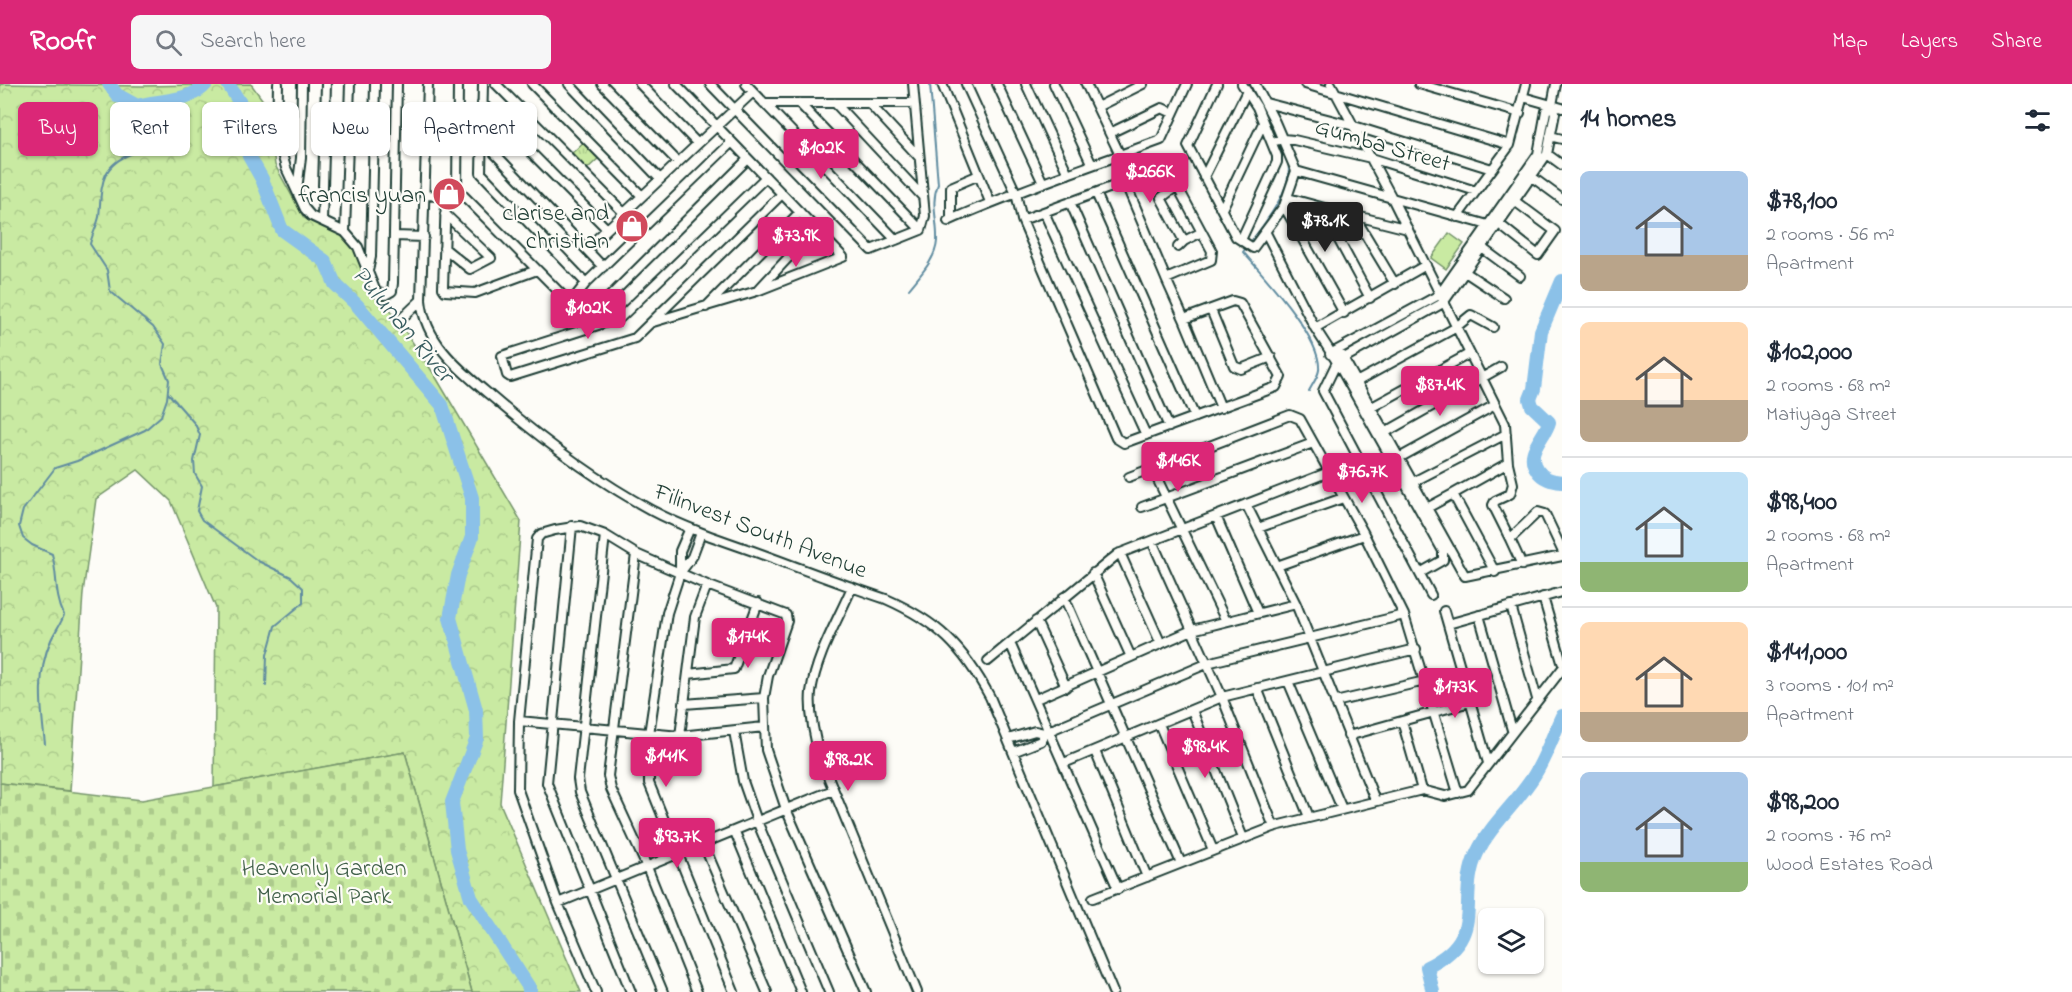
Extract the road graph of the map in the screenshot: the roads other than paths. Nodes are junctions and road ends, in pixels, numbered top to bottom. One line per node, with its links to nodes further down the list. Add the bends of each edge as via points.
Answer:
1 (271, 84): 38 (street)
2 (278, 84): 38 (street)
3 (302, 84): 87 (street)
4 (326, 84): 111 (street)
5 (350, 84): 118 (street)
6 (375, 84): 131 (street)
7 (397, 84): 121 (street)
8 (428, 84): 91 (street, Filinvest South Avenue)
9 (458, 84): 85 (street)
10 (483, 84): 40 (street)
11 (496, 84): 106 (street)
12 (532, 84): 93 (street)
13 (569, 84): 81 (street)
14 (602, 84): 71 (street)
15 (640, 84): 61 (street)
16 (676, 84): 54 (street)
17 (710, 84): 50 (street)
18 (746, 84): 36 (street)
19 (913, 84): 45 (street)
20 (942, 84): 77 (street)
21 (966, 84): 89 (street)
22 (997, 84): 83 (street)
23 (1026, 84): 76 (street)
24 (1054, 84): 72 (street)
25 (1086, 84): 48 (street)
26 (1143, 84): 48 (street)
27 (1187, 84): 51 (street)
28 (1217, 84): 79 (street, via 1188,146)
29 (1256, 84): 46 (street)
30 (1305, 84): 37 (street)
31 (1331, 84): 37 (street)
32 (1419, 84): 52 (street)
33 (1526, 84): 39 (street)
34 (1557, 84): 47 (street)
35 (1245, 87): 53 (street); 79 (street)
36 (753, 92): 41 (street); 50 (street)
37 (1335, 92): 55 (street); 62 (street)
38 (277, 96): 87 (street, via 277,136)
39 (1523, 97): 47 (street); 52 (street)
40 (482, 102)
41 (764, 103): 42 (street); 123 (street)
42 (799, 103): 43 (street); 117 (street)
43 (835, 103): 44 (street); 94 (street)
44 (869, 103): 45 (street); 68 (street)
45 (914, 103): 68 (street)
46 (1266, 103): 55 (street); 59 (street)
47 (1552, 105): 49 (street); 57 (street, via 1555,113); 113 (street, via 1546,111 1538,154)
48 (1097, 107): 56 (street)
49 (1562, 108)
50 (735, 109): 54 (street); 123 (street, via 871,250)
51 (1173, 113): 56 (street, via 1162,108); 64 (street, via 1161,140)
52 (1520, 113): 62 (street)
53 (1263, 123): 59 (street); 103 (street)
54 (717, 126): 60 (street); 61 (street)
55 (1354, 126): 69 (street); 74 (street)
56 (1110, 133): 64 (street)
57 (1550, 136): 58 (street); 63 (street)
58 (1562, 139)
59 (1278, 140): 69 (street, Gumba Street); 75 (street); 124 (street, via 1277,162)
60 (732, 142): 70 (street); 129 (street)
61 (698, 143): 71 (street)
62 (1510, 146): 74 (street)
63 (1547, 154): 73 (street); 80 (street)
64 (1120, 155): 72 (street); 82 (street)
65 (482, 156): 135 (street, via 484,178)
66 (497, 156): 127 (street)
67 (535, 156): 115 (street)
68 (920, 158): 94 (street)
69 (1371, 158): 86 (street, Gumba Street); 96 (street)
70 (748, 159): 78 (street); 147 (street)
71 (678, 162): 81 (street)
72 (1092, 165): 76 (street)
73 (1562, 165)
74 (1492, 169): 86 (street)
75 (1296, 171): 95 (street); 96 (street)
76 (1068, 174): 83 (street)
77 (979, 175): 98 (street); 98 (street, via 951,187 949,220)
78 (766, 177): 90 (street); 151 (street, via 624,315)
79 (1204, 177): 103 (street)
80 (1532, 177): 97 (street); 100 (street)
81 (660, 179): 93 (street)
82 (1125, 182): 84 (street, via 1166,165); 88 (street); 134 (street)
83 (1043, 183): 89 (street)
84 (1177, 186): 119 (street); 119 (street, via 1161,198 1181,244)
85 (457, 189): 92 (street); 130 (street)
86 (1476, 191): 109 (street)
87 (297, 192): 111 (street, via 305,209)
88 (1096, 192): 99 (street); 165 (street)
89 (1016, 193): 98 (street); 110 (street)
90 (782, 194): 104 (street); 150 (street)
91 (424, 195): 92 (street); 122 (street, Filinvest South Avenue)
92 (446, 196): 107 (street)
93 (642, 196): 106 (street)
94 (923, 197): 117 (street, via 925,216)
95 (1288, 198): 101 (street); 102 (street)
96 (1392, 198): 109 (street); 116 (street)
97 (1562, 199)
98 (990, 202)
99 (1070, 202): 105 (street); 166 (street)
100 (1516, 202): 112 (street); 112 (street, via 1555,231 1538,255)
101 (1284, 206): 120 (street); 146 (street)
102 (1321, 207): 108 (street); 139 (street)
103 (1222, 209): 124 (street, via 1236,237)
104 (800, 212): 114 (street); 144 (street)
105 (1044, 212): 110 (street); 169 (street)
106 (624, 213): 115 (street)
107 (445, 214): 125 (street); 125 (street, via 491,258 470,269)
108 (1353, 214): 116 (street); 136 (street)
109 (1457, 217): 113 (street)
110 (1022, 220): 169 (street, via 1116,438 1124,443)
111 (322, 221): 118 (street)
112 (1499, 224): 126 (street)
113 (1488, 225): 138 (street)
114 (816, 228): 137 (street); 137 (street, via 843,257)
115 (607, 229): 127 (street)
116 (1408, 229): 128 (street)
117 (921, 230): 123 (street)
118 (345, 232): 131 (street, via 358,247)
119 (1202, 232): 134 (street, via 1212,251 1211,260)
120 (1266, 233): 124 (street, via 1253,249); 153 (street)
121 (395, 236): 122 (street); 131 (street, via 389,294 380,295)
122 (424, 237): 141 (street, Filinvest South Avenue)
123 (896, 240)
124 (1246, 244)
125 (444, 248): 130 (street, via 445,291 475,293)
126 (1482, 248): 132 (street); 133 (street)
127 (586, 249): 129 (street)
128 (1426, 265): 136 (street); 138 (street)
129 (603, 267): 135 (street)
130 (537, 270): 142 (street)
131 (368, 272)
132 (1466, 272): 140 (street); 143 (street)
133 (1520, 276)
134 (1166, 279): 148 (street)
135 (586, 283): 142 (street)
136 (1395, 284): 139 (street)
137 (757, 291): 144 (street)
138 (1439, 295): 143 (street); 155 (street)
139 (1370, 298): 146 (street)
140 (1504, 298)
141 (422, 300): 149 (street); 186 (street, Filinvest South Avenue, via 428,331 470,378 611,487)
142 (571, 302): 147 (street)
143 (1443, 303): 154 (street); 158 (street)
144 (704, 309): 150 (street)
145 (1211, 310): 148 (street); 157 (street, via 1233,301 1240,303); 157 (street, via 1234,366 1241,369)
146 (1344, 313): 153 (street)
147 (587, 319): 151 (street)
148 (1184, 320): 164 (street)
149 (398, 322)
150 (652, 323): 151 (street, via 628,342 507,375 502,356)
151 (591, 327)
152 (1493, 327): 154 (street, via 1473,315)
153 (1315, 328): 155 (street)
154 (1455, 328): 156 (street); 161 (street)
155 (1334, 352): 158 (street)
156 (1469, 354): 160 (street); 163 (street)
157 (1270, 357): 164 (street, via 1281,377 1276,387)
158 (1340, 360): 161 (street); 184 (street); 203 (street, via 1323,391)
159 (1502, 367): 160 (street)
160 (1482, 379): 162 (street); 167 (street)
161 (1358, 381): 163 (street)
162 (1495, 405): 168 (street); 171 (street)
163 (1372, 407): 167 (street)
164 (1221, 408): 165 (street)
165 (1195, 417): 166 (street)
166 (1169, 427): 169 (street)
167 (1386, 432): 171 (street)
168 (1506, 434): 172 (street); 176 (street)
169 (1146, 435)
170 (1313, 443): 173 (street, via 1300,419 1290,415); 174 (street); 178 (street)
171 (1399, 458): 176 (street)
172 (1508, 463): 177 (street); 192 (street, via 1512,489 1493,505)
173 (1152, 468): 175 (street); 178 (street)
174 (1329, 472): 179 (street); 180 (street)
175 (1129, 477)
176 (1413, 482): 182 (street)
177 (1453, 494): 182 (street); 200 (street)
178 (1166, 498): 181 (street); 188 (street)
179 (1343, 498): 187 (street); 191 (street)
180 (1246, 504): 183 (street); 187 (street)
181 (1142, 507)
182 (1427, 508): 184 (street)
183 (1216, 516): 188 (street); 214 (street)
184 (1430, 523): 200 (street, via 1465,576); 203 (street, via 1444,555 1443,560)
185 (572, 526): 190 (street); 247 (street, via 541,534 537,539); 250 (street)
186 (690, 528): 189 (street, Filinvest South Avenue); 201 (street, via 680,551)
187 (1258, 528): 199 (street)
188 (1182, 530): 193 (street); 218 (street)
189 (701, 533): 201 (street); 205 (street, Filinvest South Avenue)
190 (605, 535): 196 (street); 252 (street)
191 (1364, 536): 199 (street); 215 (street)
192 (1510, 539): 194 (street, via 1541,512 1545,513); 198 (street)
193 (1152, 541): 195 (street); 220 (street)
194 (1562, 550)
195 (1120, 553): 202 (street); 223 (street)
196 (636, 554): 201 (street); 254 (street)
197 (1562, 556): 198 (street)
198 (1522, 565): 200 (street)
199 (1277, 566): 211 (street)
200 (1495, 572)
201 (680, 573): 204 (street); 257 (street, via 667,613)
202 (1093, 573): 208 (street); 225 (street)
203 (1420, 573): 207 (street)
204 (707, 585): 210 (street); 232 (street, via 695,617)
205 (852, 587): 261 (street, Filinvest South Avenue, via 915,612 957,644 990,697); 266 (street, via 811,692 814,738)
206 (1562, 591): 209 (street)
207 (1431, 595)
208 (1064, 597): 217 (street); 230 (street)
209 (1543, 597): 212 (street); 227 (street)
210 (758, 603): 232 (street, via 734,669); 238 (street, via 783,612 787,621)
211 (1296, 604): 214 (street); 221 (street)
212 (1511, 606): 216 (street); 240 (street)
213 (1444, 611): 219 (street)
214 (1258, 613): 218 (street)
215 (1404, 615): 221 (street); 224 (street)
216 (1479, 615): 219 (street); 253 (street)
217 (1036, 621): 222 (street); 235 (street)
218 (1226, 621): 220 (street)
219 (1448, 624): 242 (street)
220 (1192, 630): 223 (street); 228 (street)
221 (1309, 638): 228 (street); 231 (street)
222 (1010, 643): 226 (street); 239 (street)
223 (1161, 644): 225 (street)
224 (1416, 649): 231 (street); 234 (street)
225 (1131, 657): 230 (street)
226 (987, 661)
227 (1562, 662)
228 (1207, 664): 237 (street); 244 (street)
229 (1562, 669): 240 (street)
230 (1099, 672): 235 (street); 244 (street)
231 (1323, 672): 233 (street); 241 (street)
232 (688, 674): 243 (street)
233 (1288, 681): 236 (street); 271 (street)
234 (1425, 681): 241 (street); 246 (street)
235 (1066, 687): 239 (street)
236 (1257, 688): 237 (street); 272 (street)
237 (1222, 697): 245 (street); 274 (street)
238 (764, 698): 243 (street); 251 (street)
239 (1036, 699): 256 (street)
240 (1538, 699): 253 (street)
241 (1335, 702): 259 (street)
242 (1470, 702): 246 (street); 265 (street)
243 (684, 704): 258 (street)
244 (1113, 705): 256 (street); 260 (street)
245 (1191, 710): 249 (street); 276 (street)
246 (1434, 712): 248 (street); 268 (street)
247 (519, 721): 250 (street); 287 (street, via 520,803)
248 (1402, 721): 259 (street); 267 (street)
249 (1159, 724): 260 (street); 278 (street)
250 (552, 725): 252 (street); 285 (street, via 547,783)
251 (764, 727): 255 (street); 270 (street, via 766,750)
252 (584, 728): 254 (street); 283 (street, via 580,792)
253 (1512, 730): 265 (street)
254 (612, 731): 257 (street); 281 (street, via 608,776 611,789)
255 (734, 731): 258 (street); 273 (street, via 743,781)
256 (1047, 732): 261 (street, via 1035,731); 263 (street, via 1041,741); 264 (street)
257 (649, 734): 258 (street); 279 (street, via 650,783)
258 (680, 736)
259 (1348, 736): 269 (street)
260 (1127, 738): 262 (street); 280 (street)
261 (1008, 739): 263 (street, Filinvest South Avenue)
262 (1095, 751): 264 (street); 282 (street)
263 (1013, 752): 298 (street, Filinvest South Avenue)
264 (1064, 763): 284 (street)
265 (1488, 764): 268 (street, via 1468,790)
266 (833, 790): 270 (street); 297 (street)
267 (1422, 790): 268 (street, via 1445,796); 269 (street)
268 (1458, 794)
269 (1375, 800): 271 (street)
270 (786, 809): 273 (street); 296 (street)
271 (1342, 809): 272 (street)
272 (1309, 817): 274 (street)
273 (757, 821): 275 (street); 295 (street)
274 (1274, 826): 276 (street)
275 (735, 831): 277 (street); 294 (street)
276 (1243, 838): 278 (street)
277 (703, 843): 279 (street); 293 (street)
278 (1213, 850): 280 (street)
279 (680, 854): 281 (street); 292 (street)
280 (1181, 863): 282 (street)
281 (647, 867): 283 (street); 291 (street)
282 (1147, 877): 284 (street)
283 (617, 879): 285 (street); 290 (street)
284 (1118, 889): 286 (street)
285 (589, 890): 287 (street); 289 (street)
286 (1093, 898)
287 (558, 903): 288 (street)
288 (597, 992)
289 (631, 992)
290 (663, 992)
291 (697, 992)
292 (734, 992)
293 (767, 992)
294 (801, 992)
295 (829, 992)
296 (866, 992)
297 (917, 992)
298 (1113, 992)

